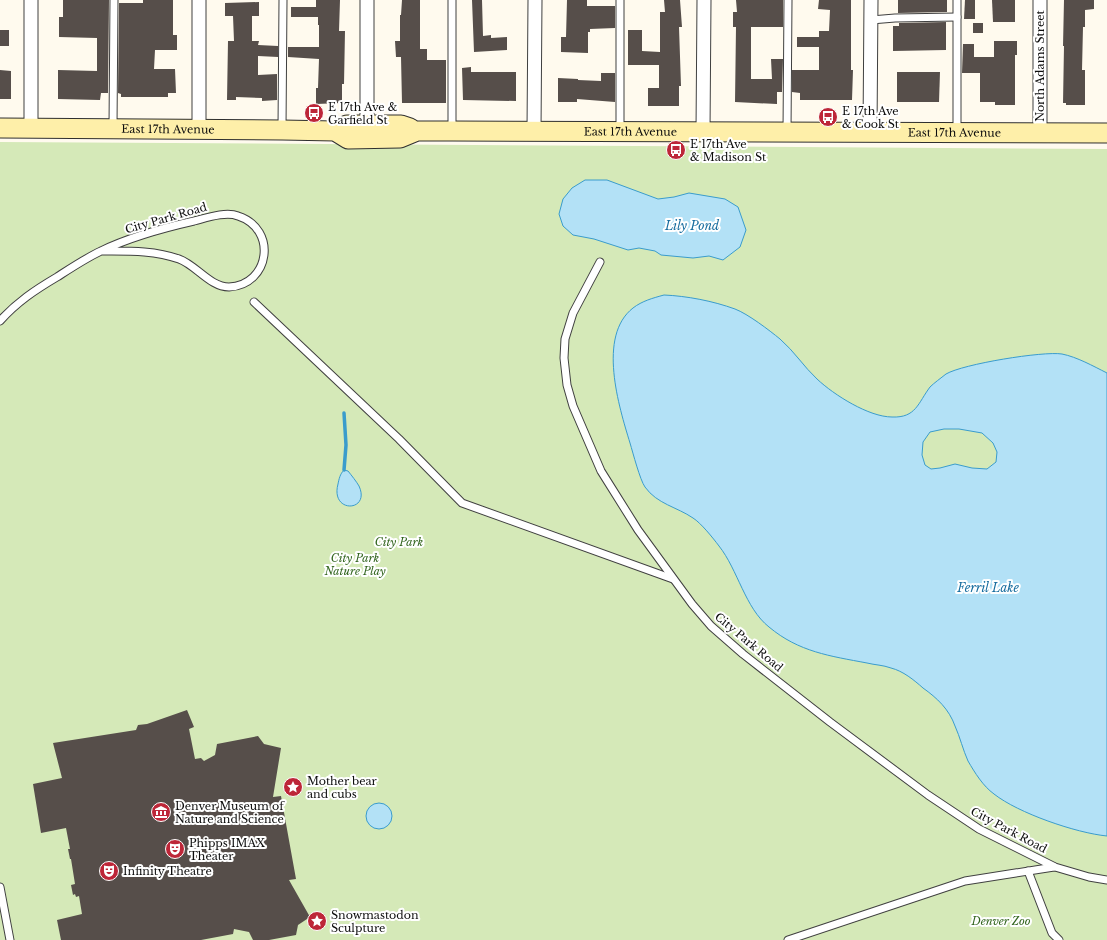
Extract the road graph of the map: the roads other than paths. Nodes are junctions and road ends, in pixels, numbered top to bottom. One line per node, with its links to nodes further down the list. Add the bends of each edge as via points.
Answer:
1 (30, 0): 18 (street)
2 (114, 0): 19 (lane)
3 (198, 0): 20 (street)
4 (283, 0): 21 (lane)
5 (367, 0): 16 (street)
6 (452, 0): 22 (lane)
7 (535, 0): 25 (street)
8 (620, 0): 26 (lane)
9 (704, 0): 27 (street)
10 (788, 0): 28 (lane)
11 (871, 0): 15 (street)
12 (957, 0): 14 (lane)
13 (1040, 0): 31 (street, North Adams Street)
14 (957, 17): 15 (lane); 30 (lane)
15 (871, 20): 29 (street)
16 (366, 125): 23 (main road, East 17th Avenue, via 347,125); 24 (main road, East 17th Avenue, via 401,125)
17 (0, 128): 18 (main road, East 17th Avenue)
18 (31, 129): 19 (main road, East 17th Avenue)
19 (113, 129): 20 (main road, East 17th Avenue)
20 (199, 130): 21 (main road, East 17th Avenue)
21 (282, 130): 23 (main road, East 17th Avenue)
22 (452, 130): 24 (main road, East 17th Avenue); 25 (main road, East 17th Avenue)
23 (335, 131): 24 (main road, East 17th Avenue, via 348,139 400,138)
24 (417, 131)
25 (534, 131): 26 (main road, East 17th Avenue)
26 (620, 131): 27 (main road, East 17th Avenue)
27 (703, 132): 28 (main road, East 17th Avenue)
28 (787, 132): 29 (main road, East 17th Avenue)
29 (870, 132): 30 (main road, East 17th Avenue)
30 (957, 132): 31 (main road, East 17th Avenue)
31 (1040, 133): 32 (main road, East 17th Avenue)
32 (1107, 133)
33 (102, 251): 33 (lane, City Park Road, via 147,252 181,259 214,283 227,287 242,285 259,270 263,260 264,241 259,231 238,215 218,215 128,240); 36 (lane, City Park Road, via 38,288 12,307)
34 (600, 262): 37 (lane, City Park Road, via 573,314 565,339 567,385 573,406 601,471)
35 (254, 302): 37 (lane, via 399,439 462,503)
36 (0, 321)
37 (673, 579): 38 (lane, City Park Road, via 712,626 743,654 830,722 928,795 979,829)
38 (1055, 867): 39 (lane, City Park Road); 40 (lane, City Park Road)
39 (1028, 871): 43 (lane, City Park Road, via 965,881); 44 (lane, via 1052,933)
40 (1107, 880)
41 (0, 887): 42 (lane)
42 (10, 940)
43 (788, 940)
44 (1059, 940)

